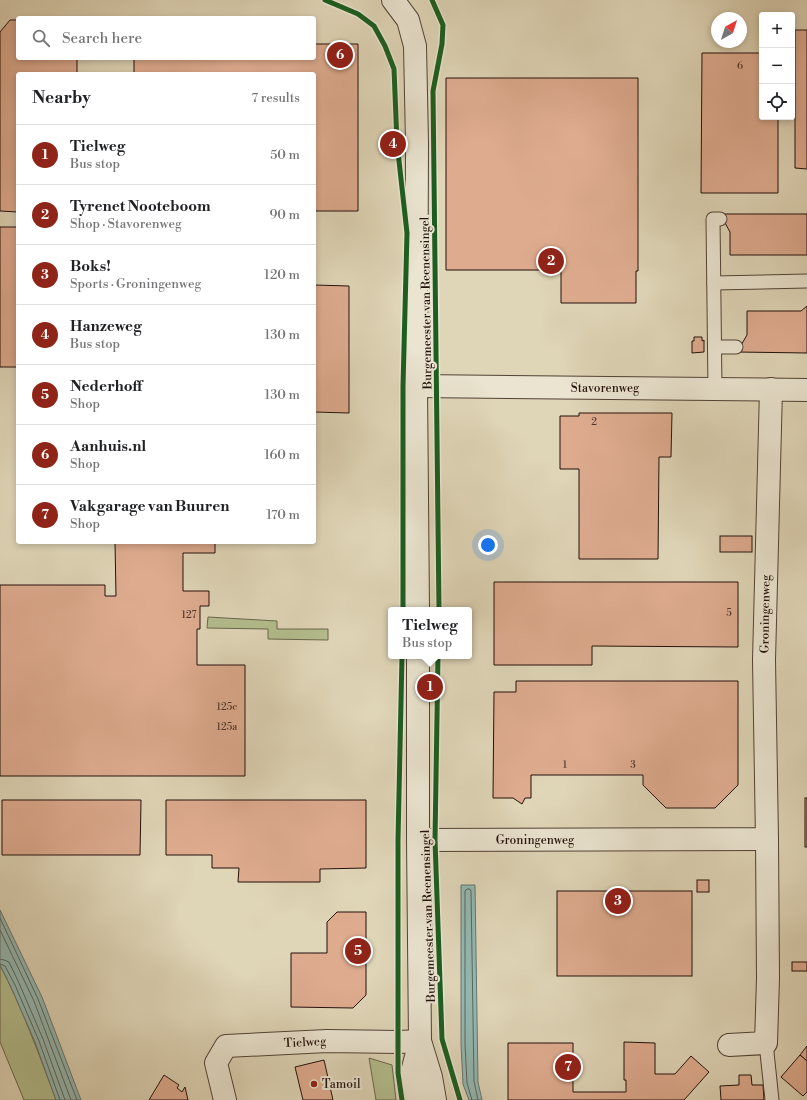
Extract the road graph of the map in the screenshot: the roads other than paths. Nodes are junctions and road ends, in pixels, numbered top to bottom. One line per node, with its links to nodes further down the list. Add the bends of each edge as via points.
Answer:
1 (393, 0): 7 (street, Burgemeester van Reenensingel, via 408,20 415,46)
2 (720, 219): 4 (lane, via 713,219)
3 (807, 281): 4 (lane)
4 (714, 283): 5 (lane)
5 (715, 347): 6 (lane); 8 (lane)
6 (736, 347)
7 (416, 386): 8 (street, Stavorenweg); 11 (street, Burgemeester van Reenensingel)
8 (715, 389): 9 (street, Stavorenweg)
9 (771, 389): 10 (street, Stavorenweg); 13 (street, Groningenweg, via 764,660)
10 (807, 390)
11 (418, 607)
12 (418, 659): 14 (street, Burgemeester van Reenensingel)
13 (767, 839): 14 (street, Groningenweg); 16 (street, Groningenweg)
14 (418, 840): 15 (street, Burgemeester van Reenensingel)
15 (420, 1041): 18 (street, Tielweg, via 328,1041 226,1046 216,1063); 19 (street, Burgemeester van Reenensingel, via 411,1076); 20 (street, Burgemeester van Reenensingel)
16 (766, 1043): 17 (street); 21 (lane, Groningenweg)
17 (729, 1045)
18 (225, 1100)
19 (414, 1100)
20 (435, 1100)
21 (772, 1100)

